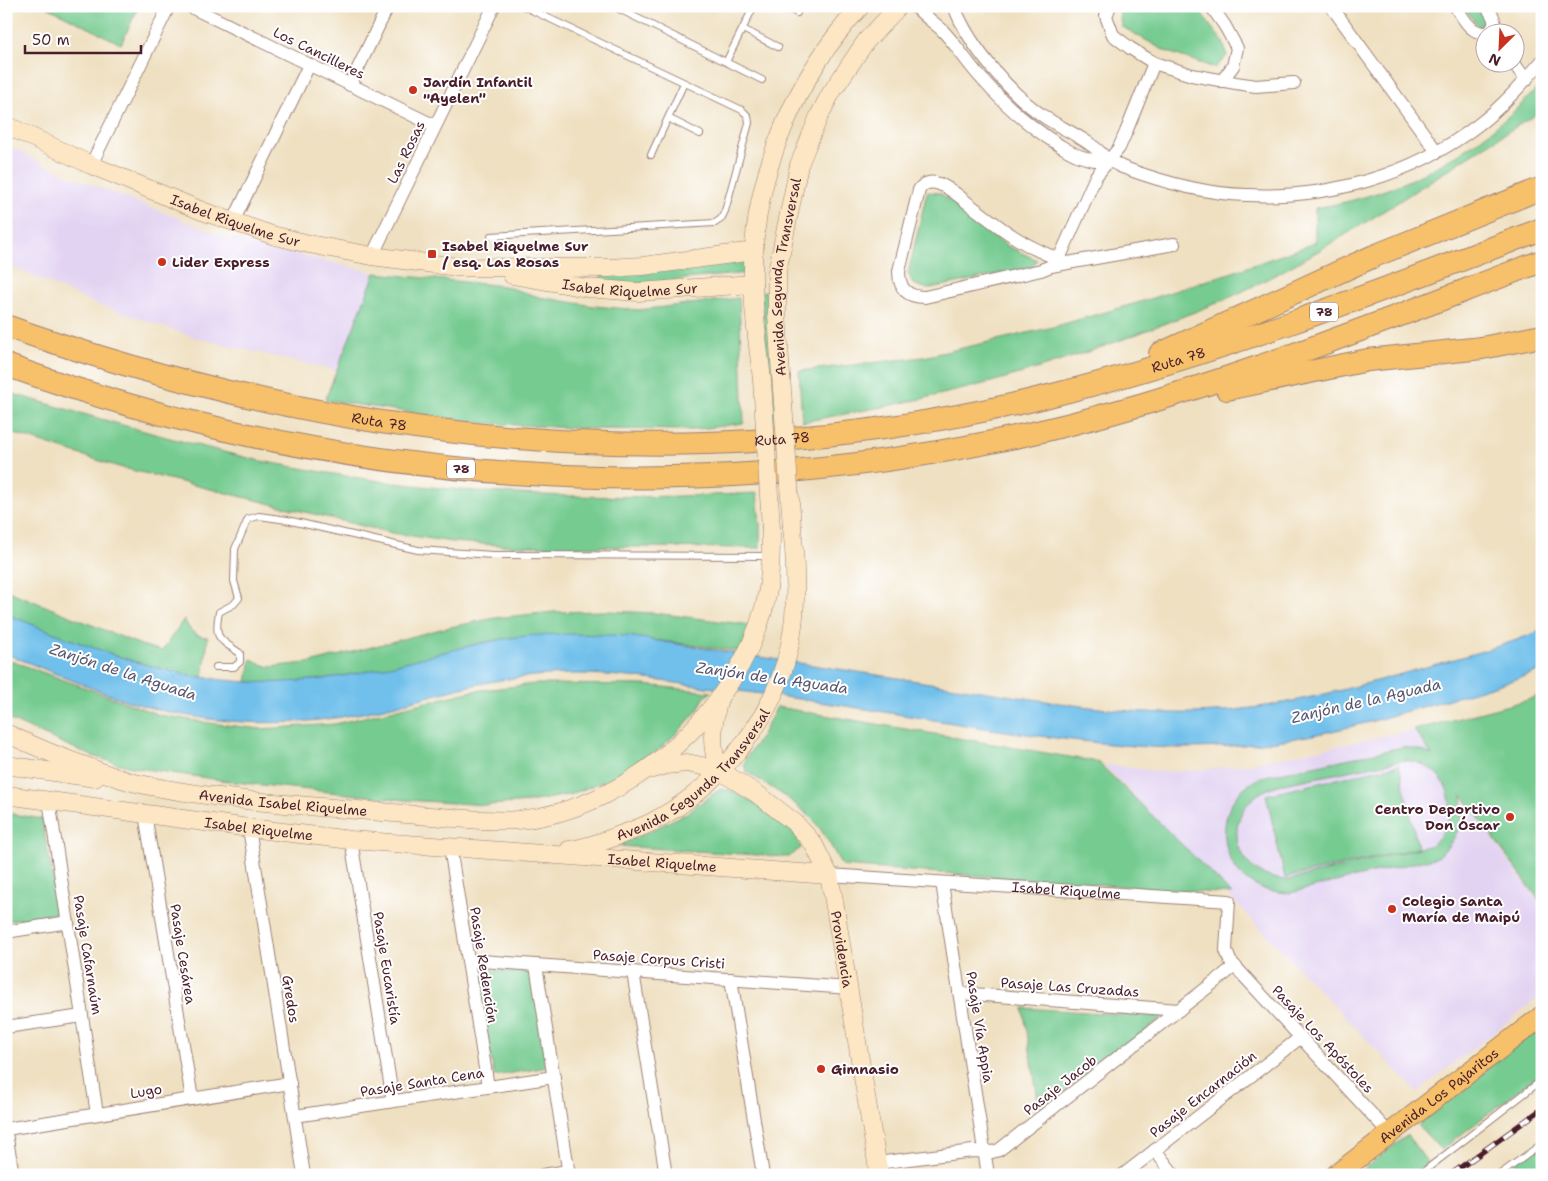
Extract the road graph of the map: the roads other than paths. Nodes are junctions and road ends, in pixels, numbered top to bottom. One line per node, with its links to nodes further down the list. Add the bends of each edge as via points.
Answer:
1 (169, 6): 41 (street)
2 (189, 6): 26 (street, Los Cancilleres)
3 (388, 6): 33 (street)
4 (494, 6): 36 (street, Las Rosas)
5 (523, 6): 31 (lane)
6 (613, 6): 24 (lane)
7 (754, 6): 20 (lane)
8 (784, 6): 18 (lane)
9 (861, 6): 47 (main road, Avenida Segunda Transversal, via 818,62 783,130 763,192)
10 (899, 6): 48 (main road, Avenida Segunda Transversal, via 866,41 819,116 799,165)
11 (915, 6): 40 (street, via 940,29 993,91 1031,125 1080,157)
12 (954, 6): 40 (street, via 973,42 1007,84 1043,116 1092,146)
13 (1110, 6): 25 (street, via 1106,16 1113,35)
14 (1211, 6): 30 (street, via 1236,48 1233,66)
15 (1331, 6): 38 (street)
16 (1454, 6): 21 (street)
17 (1486, 6): 19 (street)
18 (797, 13)
19 (1494, 22)
20 (743, 28): 22 (lane); 24 (lane)
21 (1476, 32)
22 (778, 46)
23 (1542, 61): 29 (street)
24 (726, 62): 28 (lane)
25 (1154, 64): 30 (street); 40 (street, via 1119,148)
26 (309, 65): 33 (street, Los Cancilleres); 43 (street)
27 (1520, 72): 29 (street)
28 (762, 80)
29 (1526, 80): 38 (street, via 1477,126)
30 (1222, 81): 32 (street, via 1256,86)
31 (684, 83): 34 (lane); 45 (lane, via 742,110 748,116 749,123 720,219 715,222)
32 (1294, 83)
33 (350, 85): 36 (street, Los Cancilleres)
34 (668, 118): 37 (lane); 39 (lane)
35 (6, 125): 41 (main road, Isabel Riquelme Sur)
36 (435, 126): 49 (street, Las Rosas)
37 (700, 134)
38 (1437, 152): 40 (street, via 1367,181 1276,196 1246,196 1186,186 1159,180)
39 (651, 155)
40 (1108, 161): 51 (street, via 1096,176)
41 (91, 165): 43 (main road, Isabel Riquelme Sur)
42 (1542, 188): 57 (highway, via 1328,276)
43 (234, 222): 49 (main road, Isabel Riquelme Sur, via 272,235)
44 (1542, 229): 57 (highway, Ruta 78 / 78, via 1279,328)
45 (491, 236)
46 (1174, 244): 51 (street)
47 (754, 251): 52 (main road, Isabel Riquelme Sur, via 643,266); 53 (main road, Avenida Segunda Transversal)
48 (780, 254): 53 (main road); 65 (main road, Avenida Segunda Transversal, bridge, via 777,314 796,598 790,646 776,686 750,736)
49 (372, 256): 52 (main road, Isabel Riquelme Sur)
50 (1542, 261): 58 (highway, 78, via 1315,346)
51 (1055, 263): 51 (street, via 1010,236 946,187 931,183 922,185 918,190 899,282 907,292 925,297 1041,270)
52 (478, 268): 53 (main road, Isabel Riquelme Sur, via 616,291 652,292)
53 (753, 284): 59 (main road, Avenida Segunda Transversal, bridge, via 762,380)
54 (6, 326): 57 (highway, Ruta 78 / 78, via 155,374 281,405 390,425 566,442 666,444 822,436 990,410)
55 (1542, 336): 58 (highway, via 1482,348 1368,360 1212,392)
56 (6, 365): 58 (highway, 78, via 127,403 320,449 440,467 602,478 721,476 886,460 1049,429)
57 (1102, 382)
58 (1154, 400)
59 (771, 556): 60 (lane, via 493,554 418,550 259,516 248,519 234,549 234,581 239,598 219,612 216,629 220,640 240,653 240,662 234,667); 61 (main road, Avenida Segunda Transversal, via 765,602 753,636)
60 (216, 667)
61 (720, 697): 64 (main road, Avenida Segunda Transversal, via 684,739); 65 (main road, via 712,736)
62 (6, 734): 66 (main road, Avenida Isabel Riquelme)
63 (6, 765): 66 (main road)
64 (644, 771): 65 (main road, Providencia, via 687,763); 71 (main road, Avenida Segunda Transversal, via 610,793)
65 (720, 771): 76 (main road, Avenida Segunda Transversal, via 652,822 607,841); 77 (main road, Providencia, via 795,823 813,843)
66 (138, 784): 71 (main road, Avenida Isabel Riquelme, via 287,804 482,820 519,820)
67 (6, 788): 69 (main road)
68 (6, 794): 69 (main road)
69 (30, 798): 70 (main road, Isabel Riquelme)
70 (49, 800): 72 (main road, Isabel Riquelme); 79 (street, Pasaje Cafarnaúm)
71 (569, 809)
72 (145, 814): 73 (main road, Isabel Riquelme); 97 (street, Pasaje Cesárea)
73 (249, 828): 74 (main road, Isabel Riquelme); 95 (street, Gredos)
74 (351, 840): 75 (main road, Isabel Riquelme); 98 (street, Pasaje Eucaristía)
75 (450, 847): 76 (main road, Isabel Riquelme); 81 (street, Pasaje Redención)
76 (537, 853): 77 (main road, Isabel Riquelme)
77 (829, 875): 78 (street, Isabel Riquelme); 86 (main road, Providencia)
78 (942, 883): 83 (street, Isabel Riquelme, via 1229,901 1226,950); 87 (street, Pasaje Vía Appia)
79 (68, 922): 80 (street); 89 (street, Pasaje Cafarnaúm)
80 (6, 932)
81 (468, 960): 82 (street, Pasaje Corpus Cristi); 96 (street, Pasaje Redención)
82 (536, 965): 84 (street, Pasaje Corpus Cristi); 93 (street)
83 (1235, 966): 88 (street, Pasaje Jacob); 92 (street, Pasaje Los Apóstoles)
84 (634, 972): 85 (street, Pasaje Corpus Cristi); 112 (street)
85 (731, 980): 86 (street, Pasaje Corpus Cristi); 113 (street)
86 (849, 988): 107 (main road, Providencia)
87 (959, 993): 88 (street, Pasaje Las Cruzadas); 106 (street, Pasaje Vía Appia)
88 (1179, 1010): 106 (street, Pasaje Jacob, via 1004,1147)
89 (82, 1016): 91 (street); 99 (street, Pasaje Cafarnaúm)
90 (1542, 1016): 103 (main road, Avenida Los Pajaritos)
91 (6, 1027)
92 (1301, 1038): 103 (street, Pasaje Los Apóstoles); 105 (street, Pasaje Encarnación)
93 (554, 1077): 96 (street, Pasaje Santa Cena); 108 (street)
94 (1542, 1080): 118 (lane)
95 (290, 1084): 97 (street, Lugo); 100 (street, Gredos)
96 (488, 1087): 98 (street, Pasaje Santa Cena)
97 (192, 1099): 99 (street, Lugo)
98 (393, 1101): 100 (street, Pasaje Santa Cena)
99 (97, 1114): 101 (street, Lugo)
100 (295, 1116): 110 (street, Gredos)
101 (6, 1128)
102 (6, 1132): 109 (street)
103 (1389, 1133): 117 (main road, Avenida Los Pajaritos)
104 (1542, 1144): 119 (lane)
105 (1155, 1150): 115 (street, Pasaje Encarnación); 116 (street)
106 (984, 1152): 107 (street, Pasaje Jacob, via 974,1151); 114 (street, Pasaje Vía Appia)
107 (878, 1169)
108 (569, 1173): 111 (street)
109 (13, 1175)
110 (304, 1175)
111 (543, 1175)
112 (666, 1175)
113 (763, 1175)
114 (988, 1175)
115 (1123, 1175)
116 (1174, 1175)
117 (1336, 1175)
118 (1419, 1175)
119 (1499, 1175)

